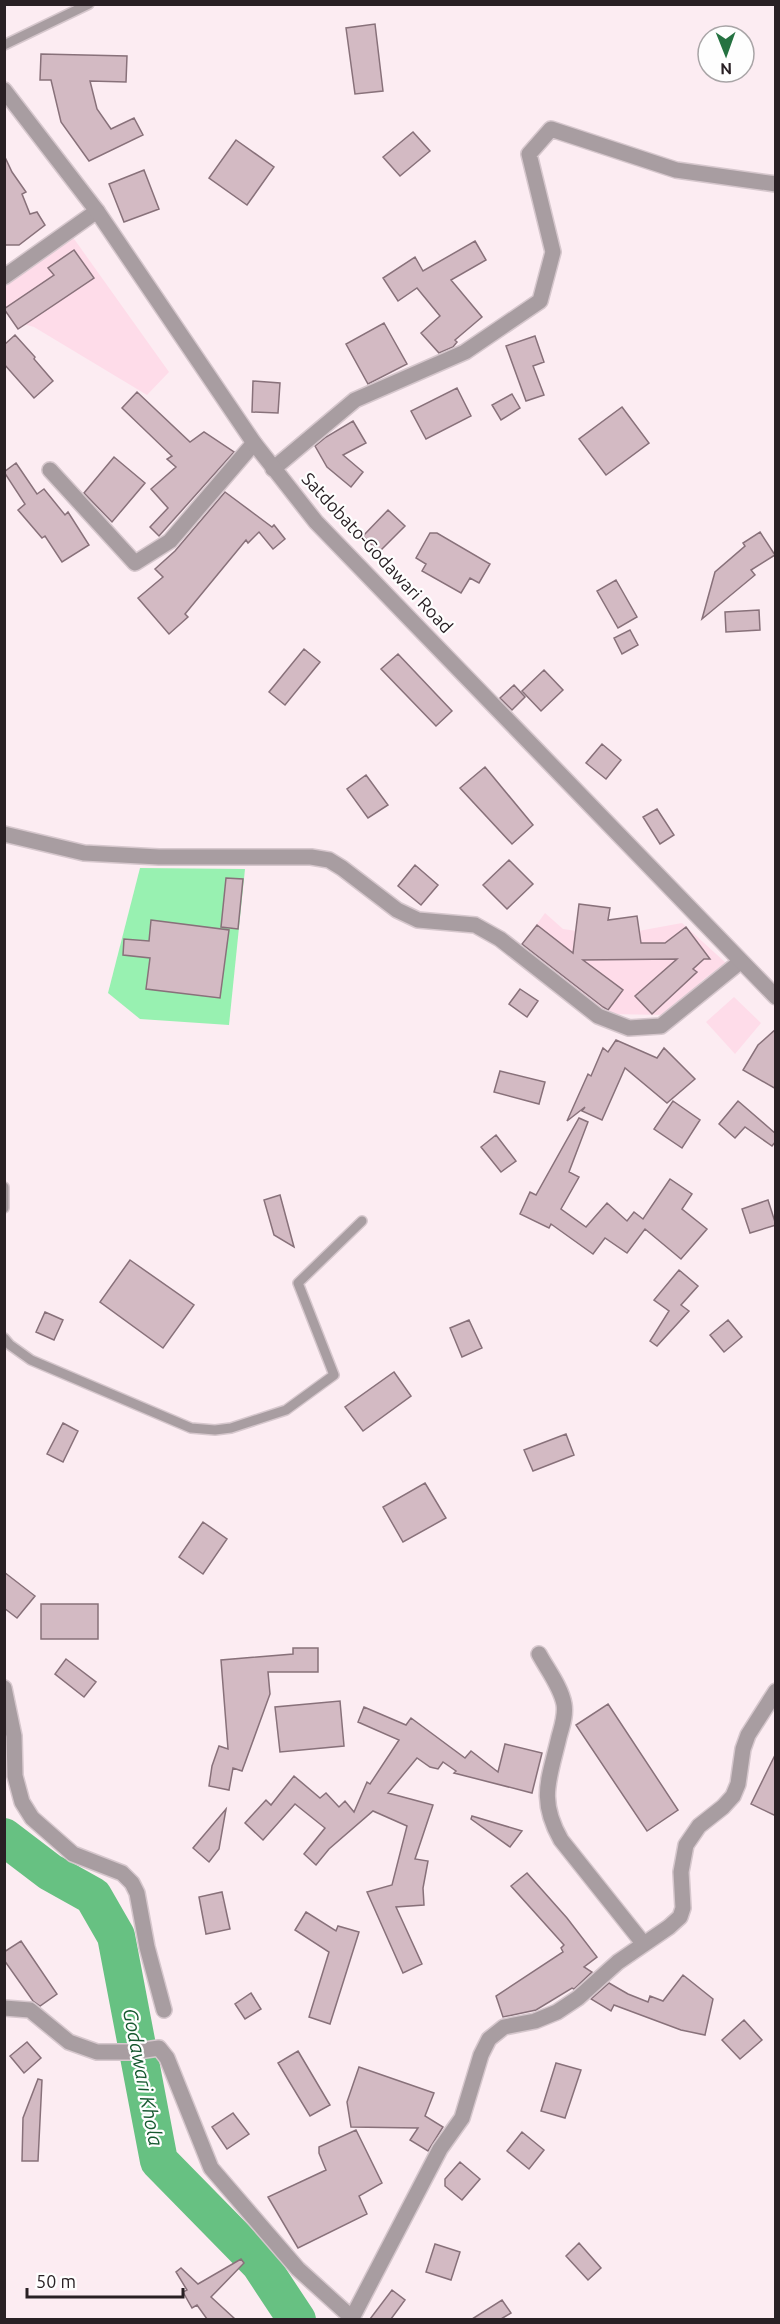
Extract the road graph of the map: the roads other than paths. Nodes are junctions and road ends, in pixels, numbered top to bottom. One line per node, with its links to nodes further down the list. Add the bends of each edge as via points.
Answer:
1 (89, 4): 2 (lane)
2 (4, 45)
3 (4, 90): 5 (street, Satdobato-Godawari Road)
4 (776, 184): 8 (street, via 676,170 551,129 529,154 554,252 540,301 465,352 355,400)
5 (97, 212): 6 (street); 7 (street, Satdobato-Godawari Road)
6 (4, 277)
7 (254, 443): 8 (street, Satdobato-Godawari Road); 9 (street, via 170,541 135,563)
8 (273, 469): 11 (street, Satdobato-Godawari Road, via 316,522)
9 (50, 470)
10 (4, 834): 11 (street, via 84,853 329,860 397,910 418,920 475,925 500,939 598,1016 629,1028 661,1026)
11 (740, 962): 12 (street, Satdobato-Godawari Road)
12 (776, 997)
13 (4, 1187): 14 (lane)
14 (4, 1208)
15 (362, 1221): 16 (lane, via 298,1283 334,1375 286,1410 231,1428 191,1428 31,1359)
16 (4, 1338)
17 (538, 1654): 20 (street, via 564,1702 546,1792 551,1823)
18 (4, 1689): 22 (street, via 22,1802 32,1818 74,1854 122,1873 132,1883)
19 (776, 1691): 20 (street, via 748,1735 733,1796 699,1826 686,1845 680,1917)
20 (643, 1943): 23 (street, via 557,2012 504,2027 489,2039 462,2118 440,2149)
21 (4, 2008): 23 (street, via 30,2010 69,2042 97,2052 159,2048 167,2058 211,2168 298,2269)
22 (164, 2010)
23 (352, 2319)

